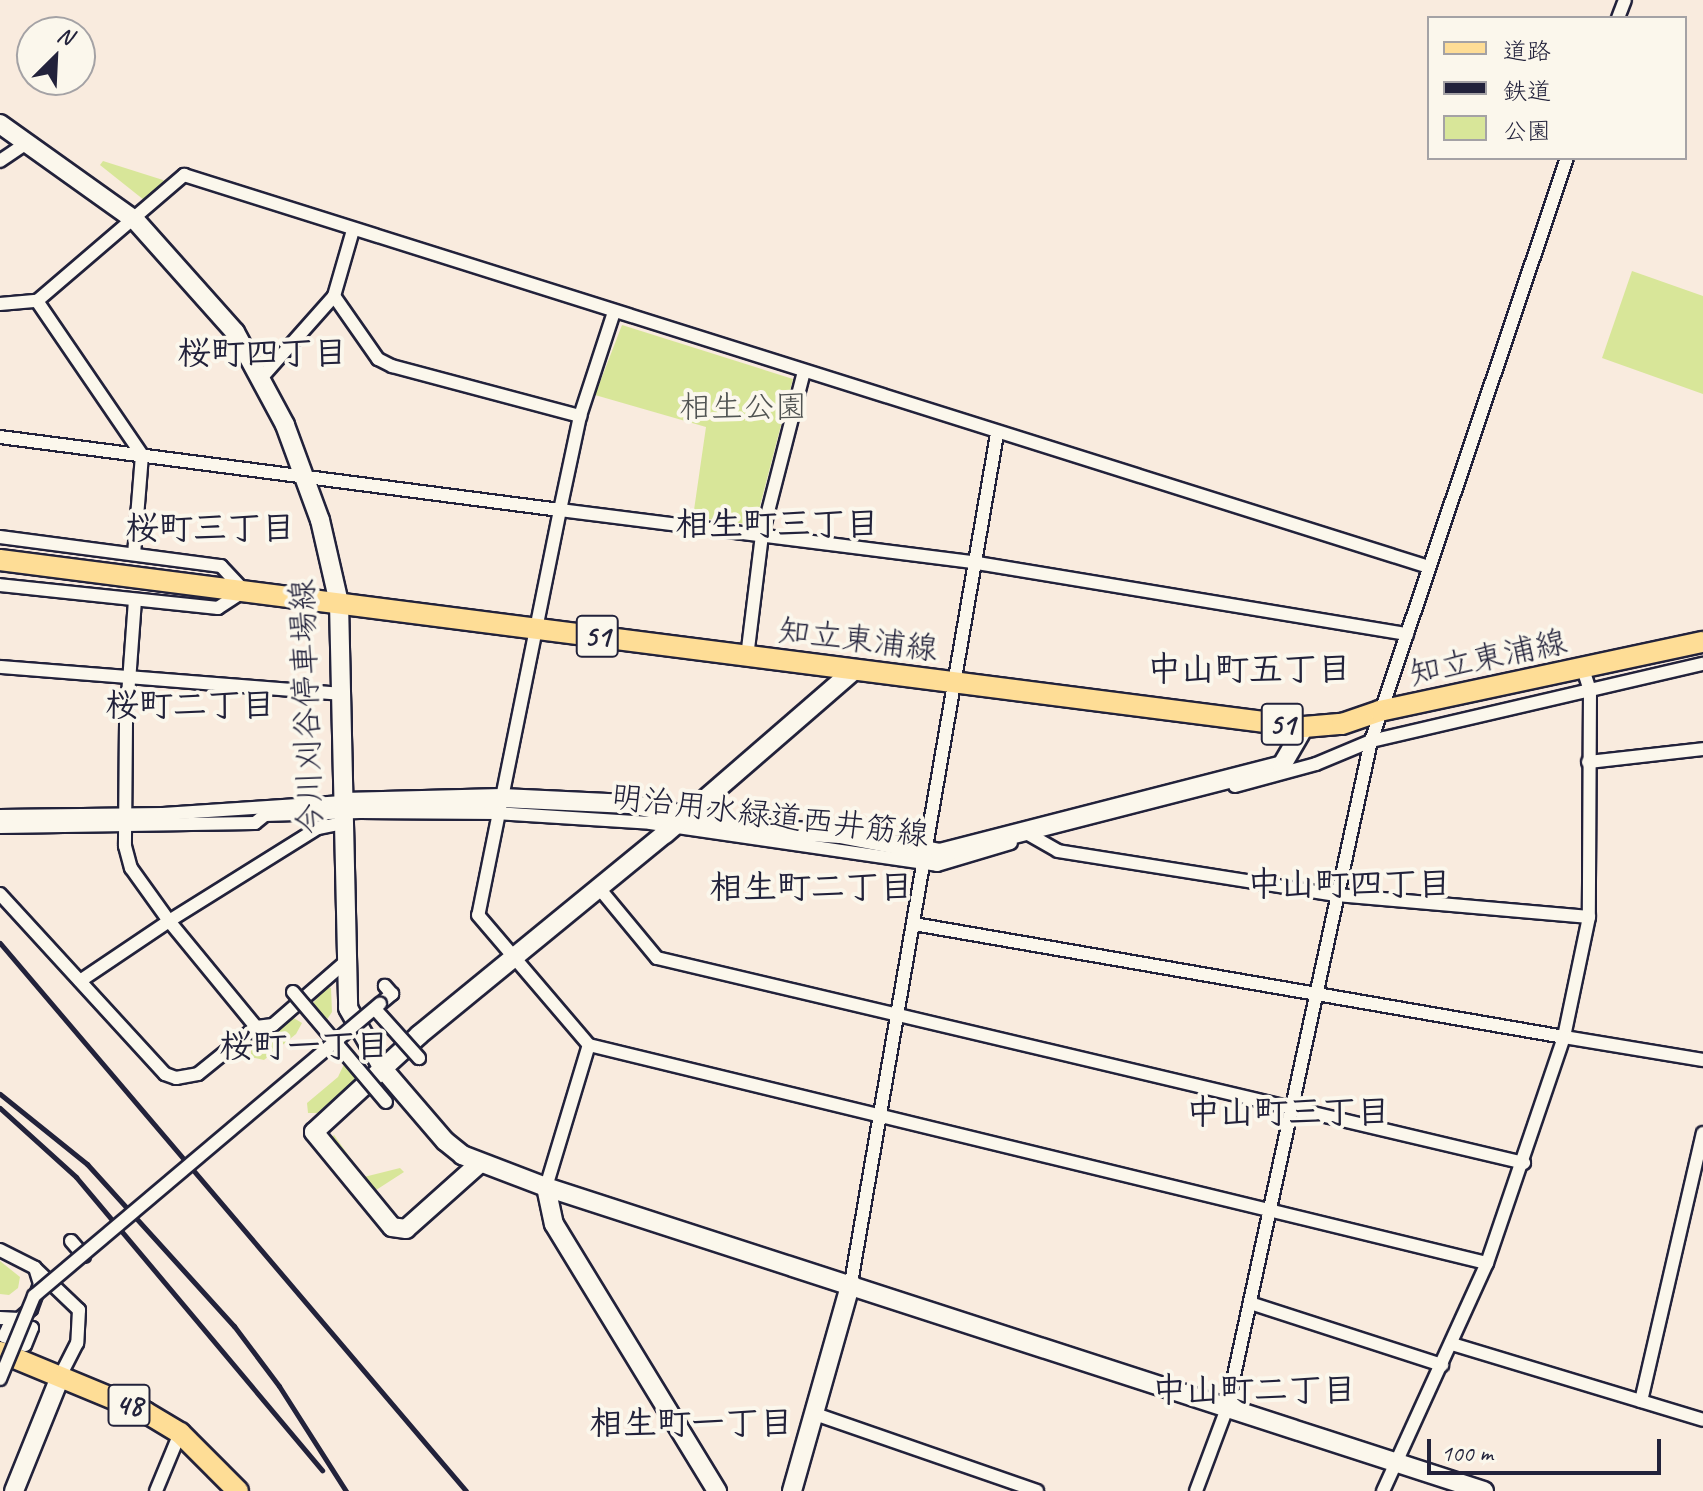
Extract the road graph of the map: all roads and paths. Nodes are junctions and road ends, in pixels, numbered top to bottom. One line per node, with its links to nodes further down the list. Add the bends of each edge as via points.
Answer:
1 (0, 124): 2 (street, 今川刈谷停車場線)
2 (28, 142): 4 (street); 5 (street, 今川刈谷停車場線)
3 (1566, 160): 24 (street)
4 (0, 161)
5 (136, 221): 6 (street, via 184,175); 8 (street); 12 (street, 今川刈谷停車場線, via 203,292)
6 (353, 230): 7 (street); 10 (street)
7 (334, 296): 12 (street); 13 (street, via 378,359 392,366)
8 (37, 301): 9 (street); 16 (street)
9 (0, 304)
10 (614, 312): 11 (street); 13 (street)
11 (804, 371): 14 (street); 19 (street)
12 (263, 376): 17 (street, 今川刈谷停車場線)
13 (580, 416): 18 (street)
14 (997, 434): 23 (street); 24 (street)
15 (0, 437): 16 (street)
16 (142, 455): 17 (street); 21 (street)
17 (307, 476): 18 (street); 28 (street, 今川刈谷停車場線)
18 (560, 510): 19 (street); 29 (street)
19 (762, 535): 23 (street); 32 (street)
20 (0, 537): 21 (street)
21 (134, 554): 26 (street, via 221,566)
22 (0, 560): 26 (main road, 知立東浦線 / 51)
23 (977, 563): 30 (street); 38 (street)
24 (1429, 567): 30 (street)
25 (0, 585): 27 (street)
26 (244, 591): 27 (street, via 218,608); 28 (main road, 知立東浦線 / 51)
27 (135, 600): 37 (street)
28 (339, 603): 29 (main road, 知立東浦線 / 51); 40 (street, 今川刈谷停車場線)
29 (539, 628): 32 (main road, 知立東浦線 / 51); 46 (street)
30 (1407, 634): 41 (street)
31 (1703, 642): 35 (main road, 知立東浦線 / 51)
32 (747, 657): 36 (main road, 知立東浦線 / 51)
33 (1703, 664): 39 (street)
34 (0, 667): 37 (street)
35 (1583, 669): 39 (street); 41 (main road, 知立東浦線 / 51)
36 (854, 670): 38 (main road, 知立東浦線 / 51); 50 (street)
37 (130, 678): 40 (street); 49 (street)
38 (956, 683): 42 (main road, 知立東浦線 / 51); 53 (street)
39 (1590, 691): 43 (street); 45 (street)
40 (343, 694): 47 (street, 今川刈谷停車場線)
41 (1380, 711): 42 (main road, 知立東浦線 / 51, via 1342,724); 43 (street)
42 (1304, 727): 52 (street, via 1282,765)
43 (1371, 741): 52 (street, via 1290,773); 56 (street)
44 (1703, 749): 45 (street)
45 (1588, 762): 57 (street)
46 (499, 806): 47 (street); 50 (street, via 629,804); 60 (street, via 478,915)
47 (343, 813): 49 (street); 58 (street); 61 (street, 今川刈谷停車場線)
48 (0, 816): 49 (street)
49 (124, 821): 51 (street); 58 (street, via 131,868)
50 (678, 822): 53 (street); 54 (street)
51 (0, 827)
52 (1028, 834): 53 (street); 56 (street, via 1058,851)
53 (926, 856): 59 (street)
54 (599, 888): 60 (street); 67 (street, via 657,958)
55 (0, 894): 62 (street)
56 (1337, 895): 57 (street); 65 (street)
57 (1589, 917): 69 (street)
58 (169, 921): 62 (street); 68 (street)
59 (914, 924): 65 (street); 67 (street)
60 (515, 958): 71 (street); 74 (street)
61 (344, 963): 68 (street, via 273,1025); 74 (street, 今川刈谷停車場線, via 348,1008)
62 (80, 981): 68 (street, via 165,1074 188,1079)
63 (385, 986): 66 (street, via 392,994)
64 (293, 992): 70 (street, bridge)
65 (1315, 997): 69 (street); 76 (street)
66 (375, 1009): 70 (street, bridge); 72 (street, bridge)
67 (899, 1014): 76 (street); 77 (street)
68 (256, 1027)
69 (1564, 1037): 73 (street); 80 (street)
70 (336, 1042): 75 (street, bridge); 85 (street, bridge)
71 (589, 1045): 77 (street); 81 (street)
72 (419, 1058)
73 (1703, 1060)
74 (384, 1070): 79 (street, 今川刈谷停車場線, via 445,1141); 79 (street, via 314,1132 392,1227 406,1229)
75 (386, 1102)
76 (1289, 1108): 80 (street); 82 (street)
77 (880, 1115): 82 (street); 88 (street)
78 (1703, 1133): 96 (street)
79 (480, 1163): 81 (street, 今川刈谷停車場線)
80 (1524, 1163): 86 (street)
81 (546, 1187): 88 (street, 今川刈谷停車場線); 105 (street, via 554,1224)
82 (1266, 1211): 86 (street); 89 (street)
83 (71, 1241): 85 (street)
84 (0, 1250): 87 (street)
85 (84, 1256): 95 (street, bridge, via 34,1296)
86 (1487, 1263): 91 (street)
87 (35, 1268): 90 (street, via 40,1284 31,1309); 94 (street, via 79,1310 77,1343)
88 (851, 1283): 97 (street, 今川刈谷停車場線); 98 (street)
89 (1250, 1303): 93 (street); 97 (street)
90 (4, 1323)
91 (1452, 1344): 93 (street); 96 (street)
92 (0, 1352): 94 (main road, 48)
93 (1442, 1365): 101 (street)
94 (60, 1377): 100 (main road, 48, via 145,1412); 102 (street)
95 (0, 1379)
96 (1641, 1401): 99 (street)
97 (1227, 1408): 101 (street, 今川刈谷停車場線); 108 (street)
98 (815, 1414): 106 (street); 107 (street)
99 (1703, 1420)
100 (180, 1433): 103 (street); 104 (main road, 48)
101 (1398, 1462): 109 (street); 110 (street, 今川刈谷停車場線)
102 (14, 1491)
103 (156, 1491)
104 (238, 1491)
105 (717, 1491)
106 (792, 1491)
107 (1037, 1491)
108 (1196, 1491)
109 (1383, 1491)
110 (1484, 1491)

